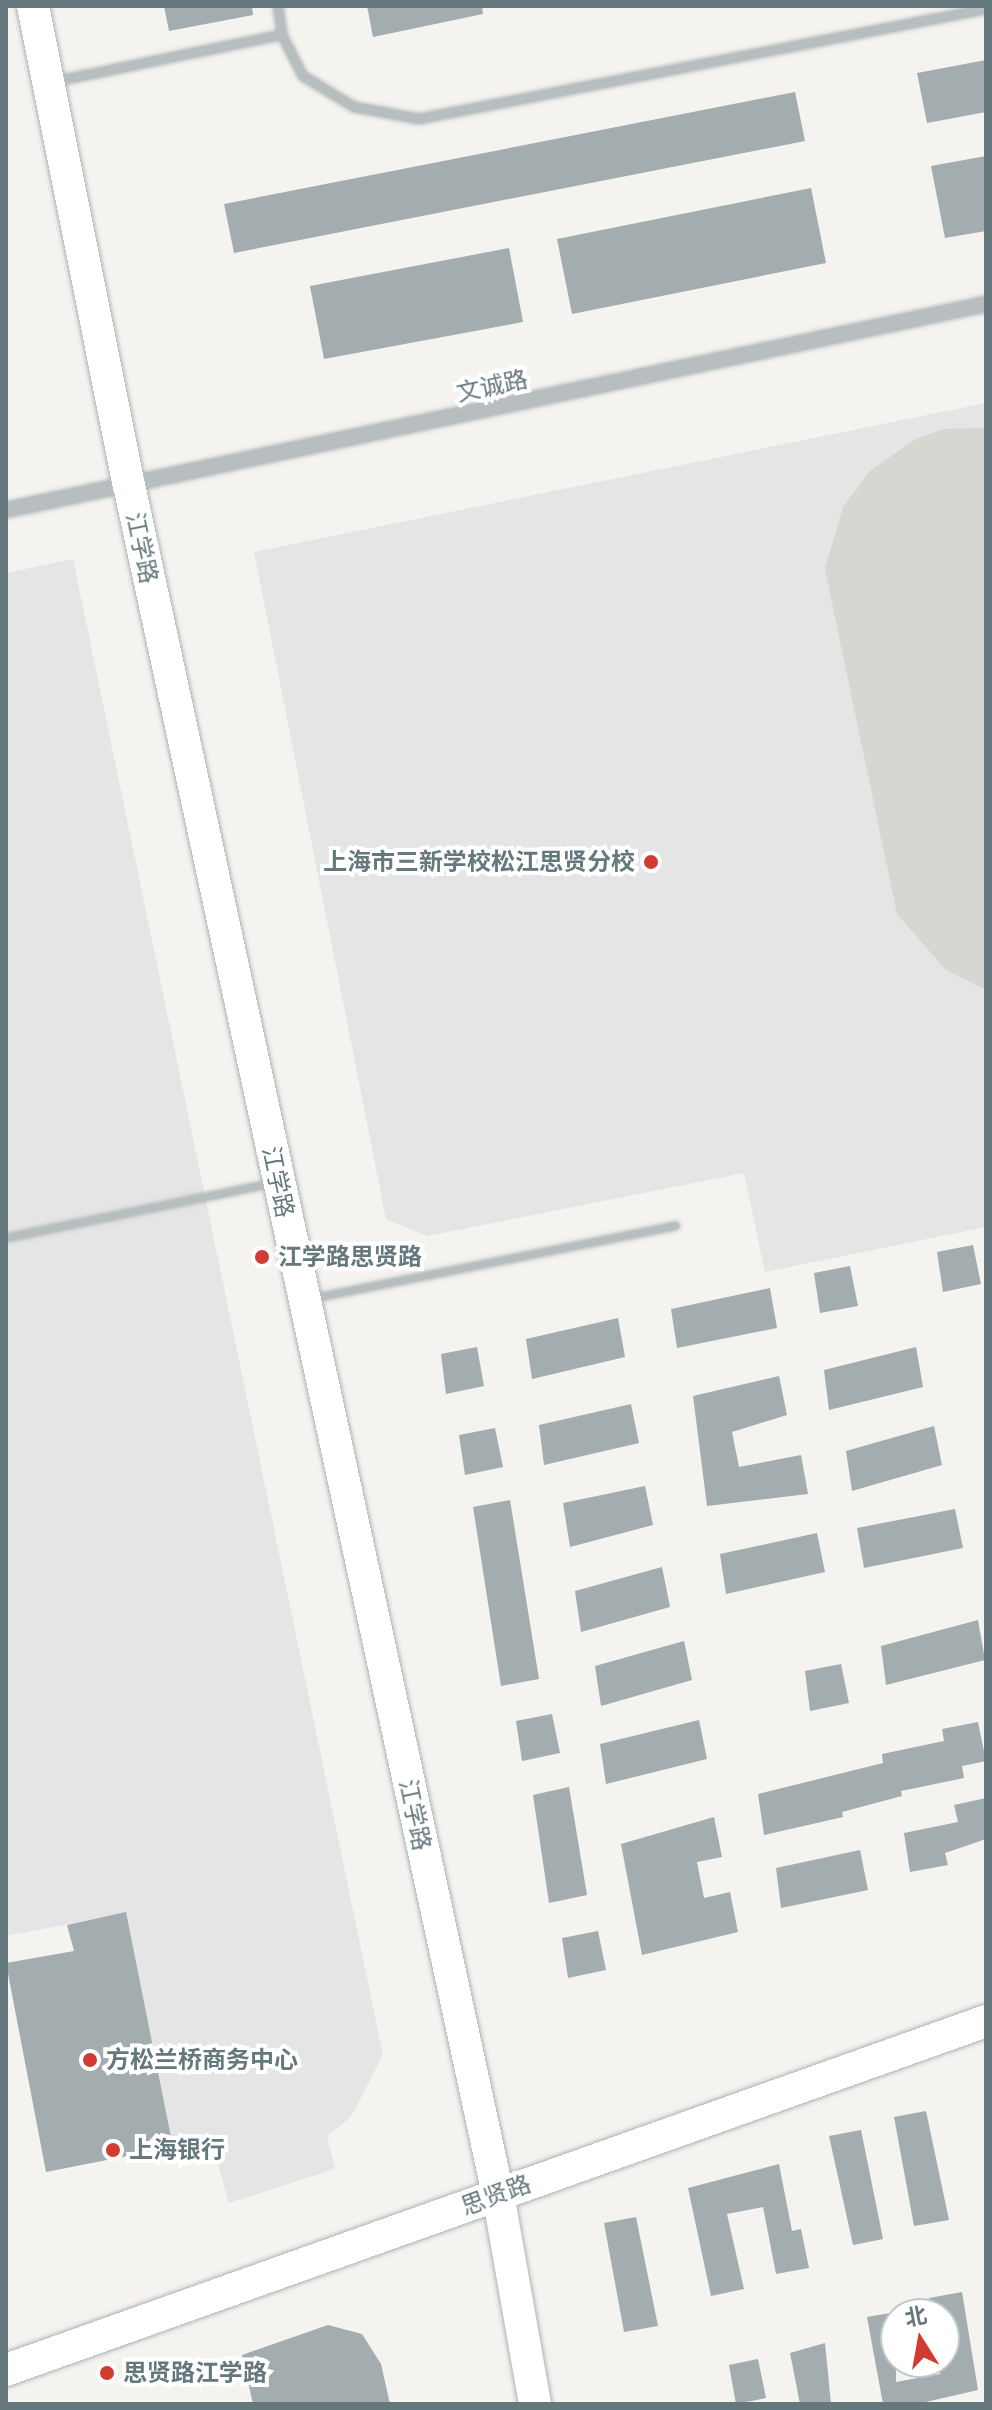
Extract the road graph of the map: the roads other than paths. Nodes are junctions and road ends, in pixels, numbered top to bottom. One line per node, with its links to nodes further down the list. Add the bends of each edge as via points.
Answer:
1 (33, 6): 5 (main road, 江学路)
2 (278, 6): 4 (street)
3 (986, 9): 4 (street, via 419,119 354,107 303,76)
4 (282, 35): 5 (street)
5 (48, 82): 7 (main road, 江学路)
6 (986, 304): 7 (street, 文诚路)
7 (129, 485): 8 (street, 文诚路); 9 (main road, 江学路)
8 (6, 510)
9 (278, 1182): 11 (lane); 12 (main road, 江学路)
10 (676, 1226): 12 (lane)
11 (6, 1238)
12 (303, 1300): 14 (main road, 江学路)
13 (986, 2021): 14 (main road, 思贤路)
14 (498, 2194): 15 (main road, 思贤路); 16 (main road, 江学路)
15 (6, 2370)
16 (535, 2404)

